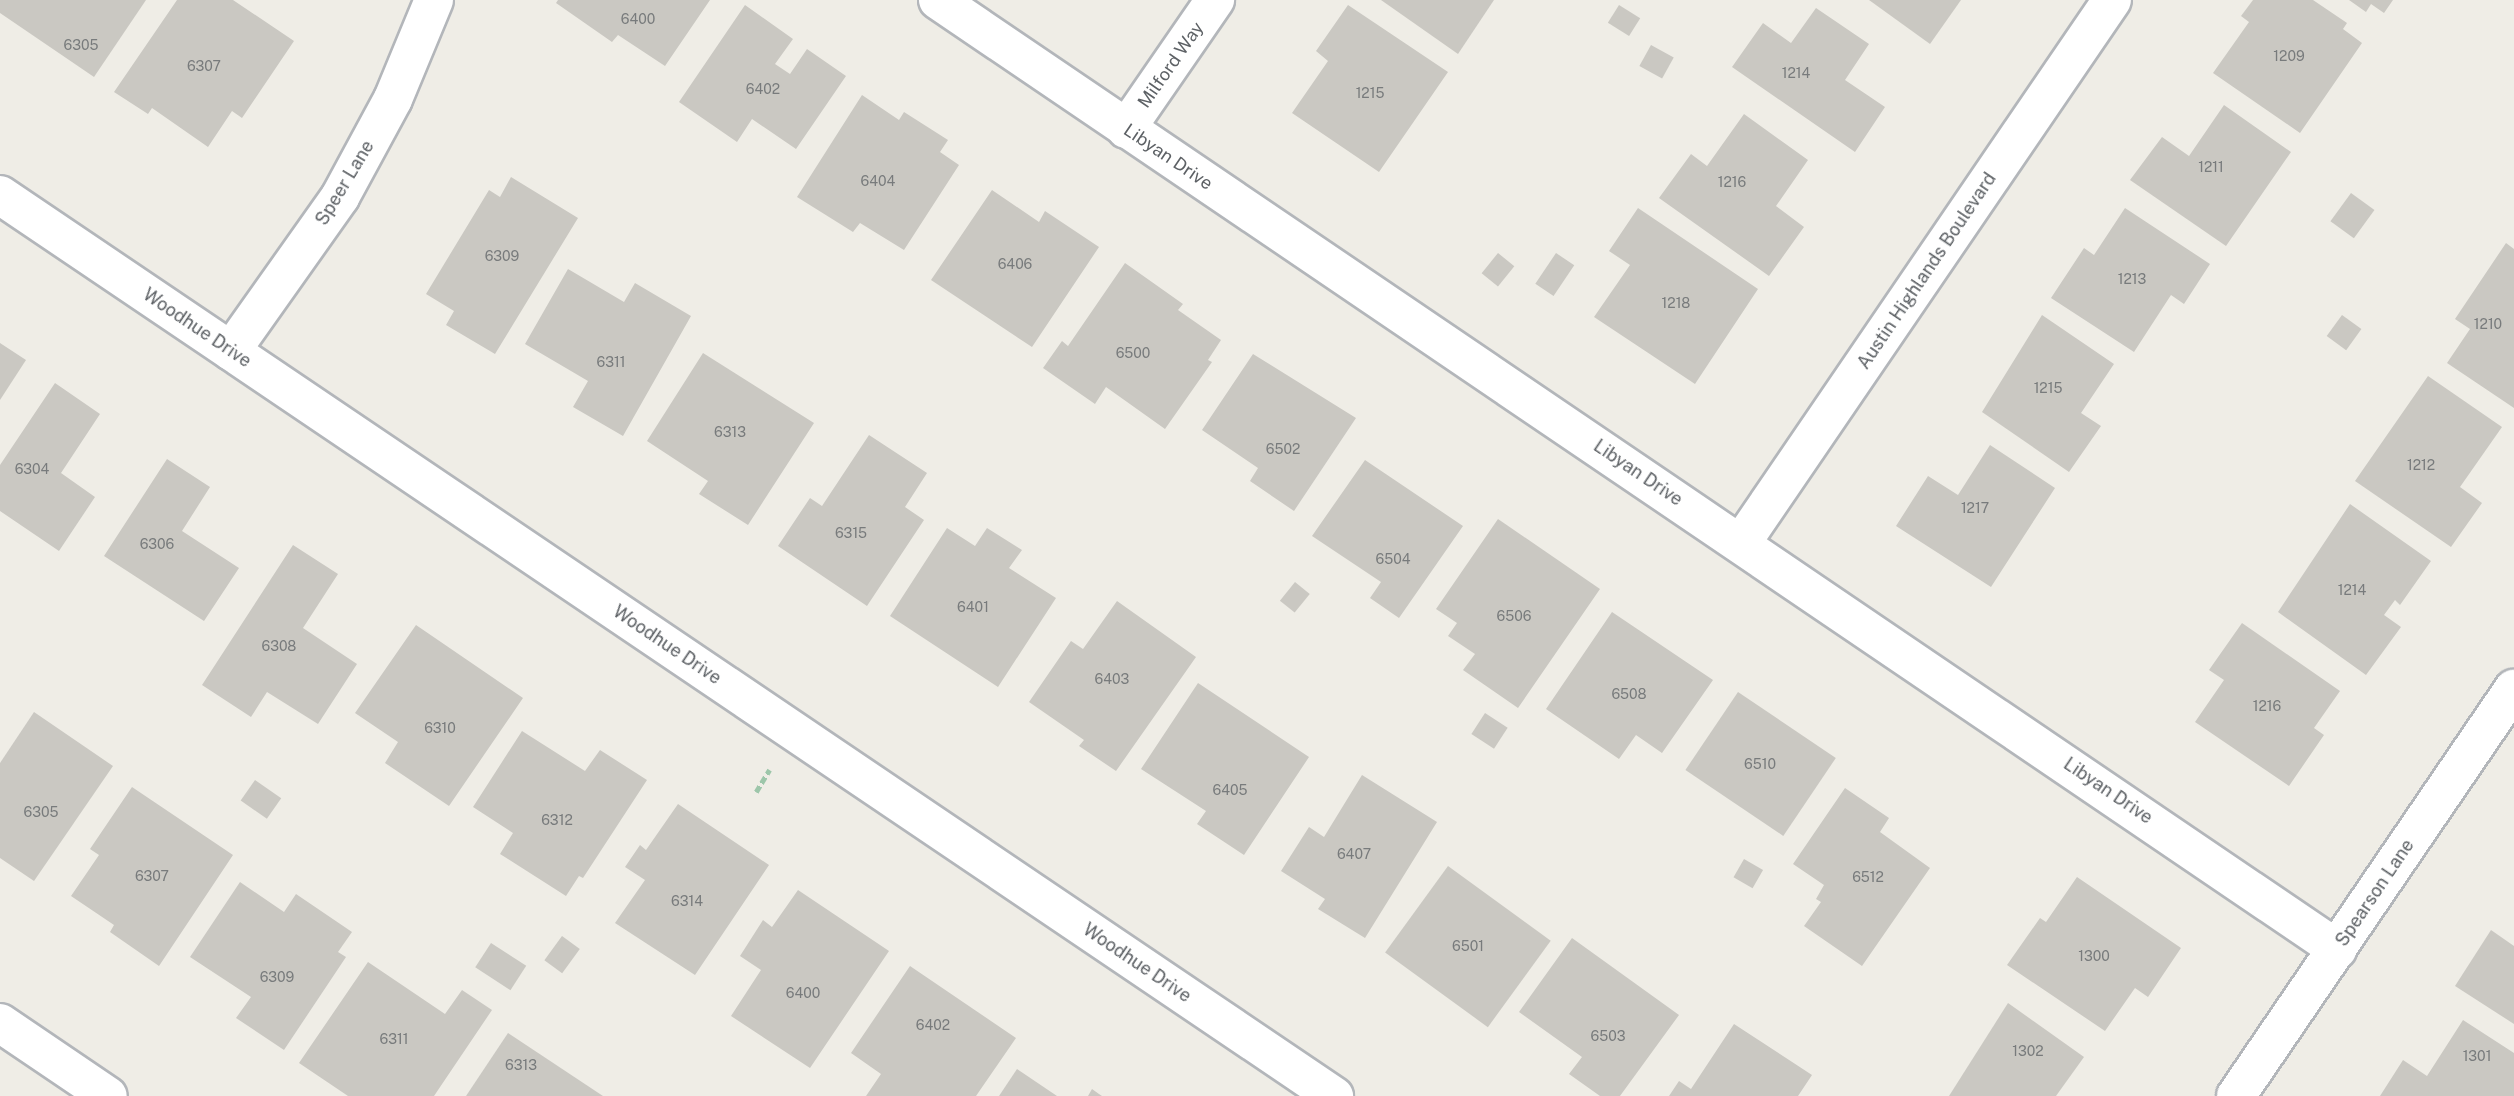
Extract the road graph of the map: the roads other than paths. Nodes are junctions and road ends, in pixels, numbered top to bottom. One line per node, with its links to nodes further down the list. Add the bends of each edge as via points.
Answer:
1 (434, 0): 7 (street, Speer Lane, via 393,99 340,197)
2 (938, 0): 5 (street, Libyan Drive)
3 (1215, 0): 5 (street, Milford Way)
4 (2112, 0): 8 (street, Austin Highlands Boulevard)
5 (1126, 129): 8 (street, Libyan Drive)
6 (0, 195): 7 (street, Woodhue Drive)
7 (231, 351): 13 (street, Woodhue Drive)
8 (1742, 542): 10 (street, Libyan Drive)
9 (2514, 689): 10 (street, Spearson Lane)
10 (2337, 949): 14 (street, Spearson Lane)
11 (0, 1023): 12 (street)
12 (108, 1096)
13 (1334, 1096)
14 (2236, 1096)

